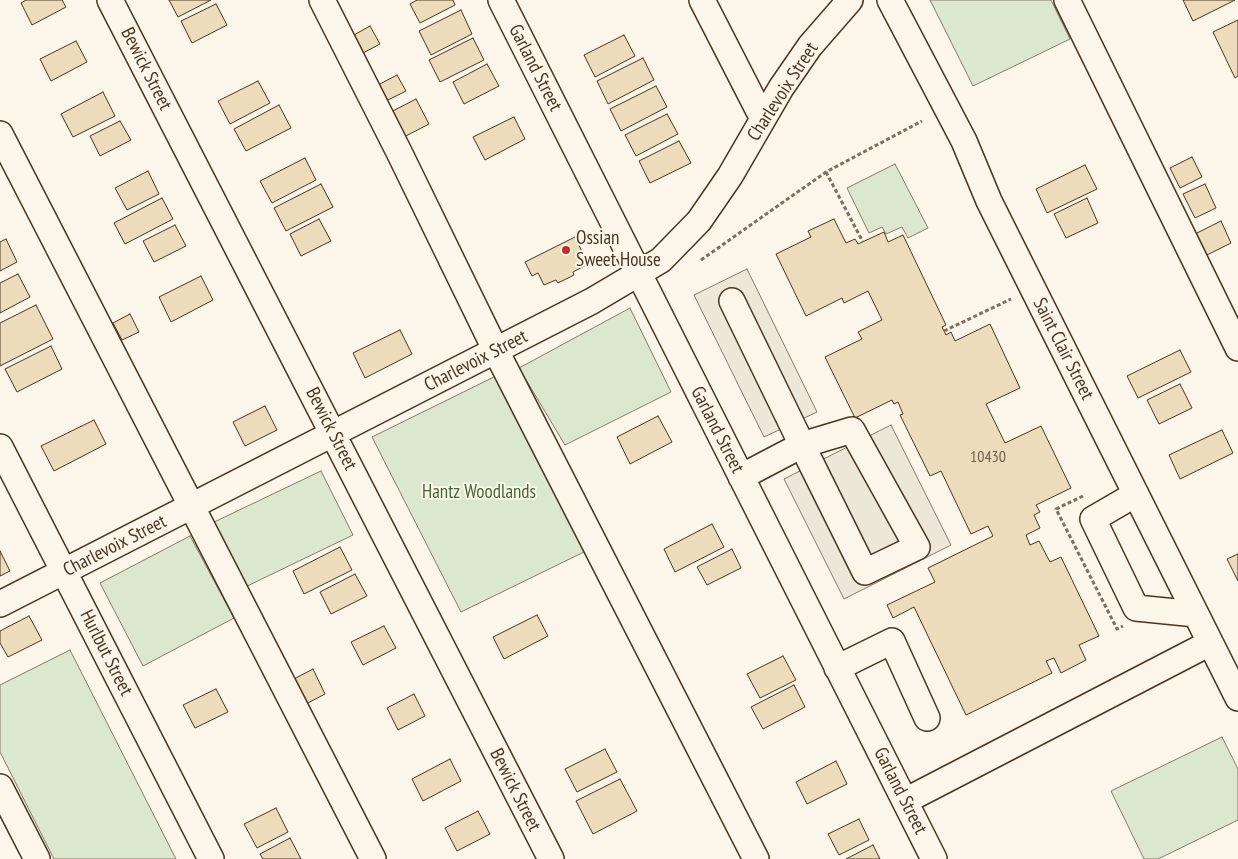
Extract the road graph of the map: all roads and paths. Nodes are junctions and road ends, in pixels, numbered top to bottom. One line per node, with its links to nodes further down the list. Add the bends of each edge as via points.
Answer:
1 (110, 0): 20 (street, Bewick Street)
2 (322, 0): 19 (street)
3 (501, 0): 14 (street, Garland Street)
4 (702, 0): 8 (street)
5 (850, 0): 8 (street, Charlevoix Street, via 810,46)
6 (890, 0): 24 (street, Saint Clair Street, via 964,141 989,201)
7 (1067, 0): 18 (street)
8 (763, 119): 14 (street, Charlevoix Street, via 699,221 661,260)
9 (922, 121): 11 (path)
10 (0, 134): 25 (street)
11 (826, 172): 12 (path); 13 (path)
12 (863, 242)
13 (701, 260)
14 (638, 274): 19 (street, Charlevoix Street); 23 (street, Garland Street)
15 (1011, 299): 17 (path)
16 (732, 301): 21 (street)
17 (944, 331)
18 (1238, 348)
19 (496, 351): 20 (street, Charlevoix Street); 39 (street)
20 (333, 434): 25 (street, Charlevoix Street); 38 (street, Bewick Street)
21 (802, 445): 21 (street, via 865,572 917,546 852,430); 23 (street)
22 (0, 447): 26 (street, Hurlbut Street)
23 (741, 477): 30 (street, Garland Street)
24 (1136, 494): 28 (street, Saint Clair Street); 28 (street, via 1093,519 1136,608)
25 (191, 507): 26 (street, Charlevoix Street); 37 (street)
26 (64, 572): 27 (street, Charlevoix Street); 36 (street, Hurlbut Street)
27 (0, 604)
28 (1196, 614): 29 (street, Saint Clair Street)
29 (1210, 643): 31 (street, Saint Clair Street); 34 (street)
30 (837, 668): 32 (street, via 892,641); 34 (street, Garland Street)
31 (1238, 698)
32 (927, 718)
33 (0, 787): 35 (street)
34 (905, 801): 40 (street, Garland Street)
35 (38, 859)
36 (211, 859)
37 (373, 859)
38 (551, 859)
39 (756, 859)
40 (934, 859)

